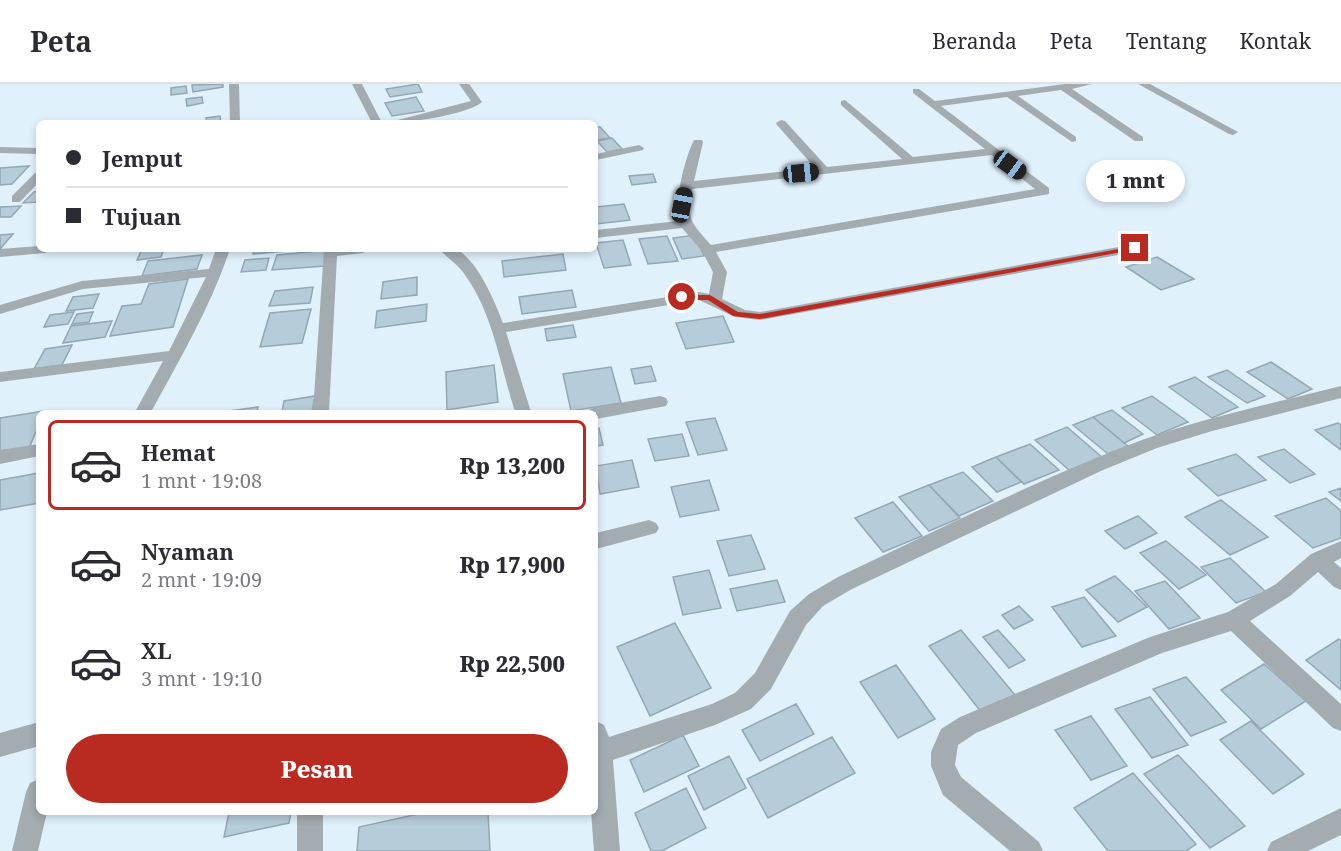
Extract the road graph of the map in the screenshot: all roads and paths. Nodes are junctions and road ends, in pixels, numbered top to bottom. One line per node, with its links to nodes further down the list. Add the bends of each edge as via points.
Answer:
1 (234, 84): 11 (street)
2 (357, 84): 12 (street)
3 (464, 84): 13 (street, via 477,100 473,104)
4 (1087, 84): 6 (street)
5 (1143, 84): 15 (street)
6 (1063, 87): 8 (street); 17 (street)
7 (916, 91): 10 (street)
8 (1009, 94): 10 (street); 16 (street)
9 (845, 103): 24 (street)
10 (932, 104): 22 (street)
11 (235, 120)
12 (375, 120)
13 (404, 120)
14 (781, 123): 25 (street)
15 (1233, 132)
16 (1072, 139)
17 (1139, 139)
18 (698, 142): 27 (street)
19 (639, 148): 23 (street)
20 (0, 150): 21 (street)
21 (36, 151)
22 (992, 152): 24 (street); 32 (street, via 1045,191)
23 (598, 157)
24 (911, 161): 25 (street)
25 (824, 171): 27 (street)
26 (36, 178): 28 (street)
27 (685, 186): 29 (street)
28 (16, 199)
29 (685, 224): 30 (street); 32 (street)
30 (598, 234)
31 (1135, 248): 39 (street, via 760,316 736,314)
32 (708, 249): 39 (street, via 720,272)
33 (36, 250): 37 (street)
34 (223, 252): 38 (street)
35 (331, 252): 47 (street)
36 (451, 252): 41 (street, via 484,292)
37 (0, 254)
38 (216, 272): 40 (street, via 81,285); 42 (street)
39 (715, 300): 41 (street, via 682,297)
40 (0, 310)
41 (496, 329): 48 (street)
42 (174, 355): 43 (street); 46 (street)
43 (0, 377)
44 (1341, 392): 60 (street, via 1140,448 845,583 816,600 798,618 763,681 743,701 715,714)
45 (660, 402): 49 (street)
46 (144, 410)
47 (321, 410)
48 (522, 410)
49 (598, 413)
50 (36, 451): 51 (street)
51 (0, 457)
52 (649, 528): 53 (street)
53 (598, 541)
54 (1341, 549): 55 (street)
55 (1318, 560): 56 (street); 57 (street, via 1283,590)
56 (1341, 581)
57 (1234, 620): 58 (street); 68 (street, via 1158,644 968,725 949,737 943,766 952,786)
58 (1341, 720)
59 (36, 735): 61 (street)
60 (598, 743): 67 (street)
61 (0, 745)
62 (36, 805): 65 (street)
63 (310, 815): 66 (street)
64 (1341, 821): 69 (street)
65 (25, 851)
66 (310, 851)
67 (607, 851)
68 (1030, 851)
69 (1280, 851)

